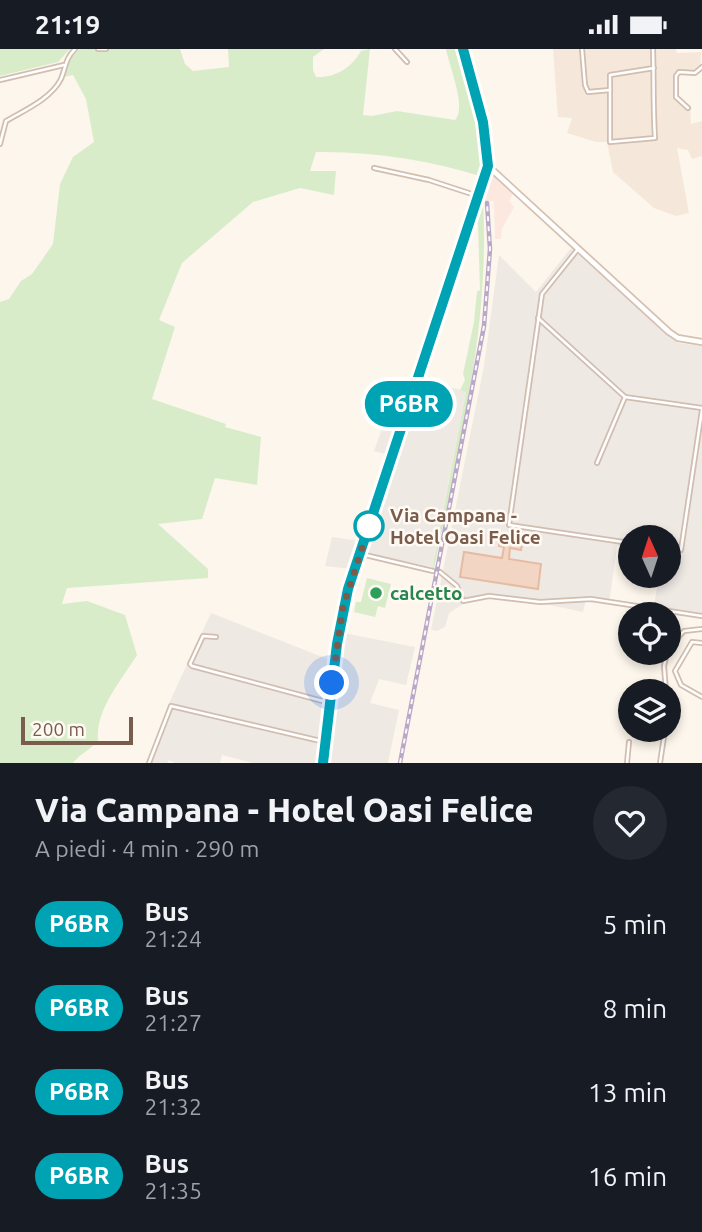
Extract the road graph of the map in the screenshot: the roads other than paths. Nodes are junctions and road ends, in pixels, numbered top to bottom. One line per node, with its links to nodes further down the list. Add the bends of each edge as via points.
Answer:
1 (75, 49): 9 (street)
2 (98, 49): 3 (street)
3 (106, 49)
4 (395, 49): 8 (street)
5 (463, 49): 16 (main road, via 483,122)
6 (583, 49): 13 (street, via 588,92)
7 (653, 49): 11 (street)
8 (407, 62)
9 (64, 65): 12 (street); 15 (street, via 60,80 48,94 6,121)
10 (702, 67): 14 (street, via 676,76 676,97)
11 (654, 68): 13 (street, via 611,75); 13 (street, via 655,138 610,142)
12 (0, 80)
13 (610, 90)
14 (688, 108)
15 (0, 143)
16 (488, 166): 18 (street); 19 (main road)
17 (374, 168): 18 (street)
18 (478, 196): 27 (street)
19 (578, 249): 20 (street, via 542,294); 21 (main road, via 669,333)
20 (538, 318): 22 (street); 25 (street, via 509,525)
21 (702, 342)
22 (625, 397): 23 (street); 24 (street)
23 (702, 409): 26 (street)
24 (597, 463)
25 (618, 541)
26 (681, 550)
27 (359, 554): 28 (street); 36 (street, via 339,624)
28 (433, 571)
29 (440, 572): 30 (street, via 457,586 463,601 489,596 540,602 591,599)
30 (702, 616)
31 (702, 629): 32 (street)
32 (681, 634)
33 (216, 637): 36 (street, via 203,636 191,666)
34 (702, 643): 35 (street, via 692,642 675,671 681,685)
35 (702, 697)
36 (330, 703): 37 (street)
37 (325, 742): 40 (street, via 171,706); 41 (street)
38 (629, 742): 42 (street)
39 (663, 742): 43 (street)
40 (149, 763)
41 (323, 763)
42 (627, 763)
43 (660, 763)

